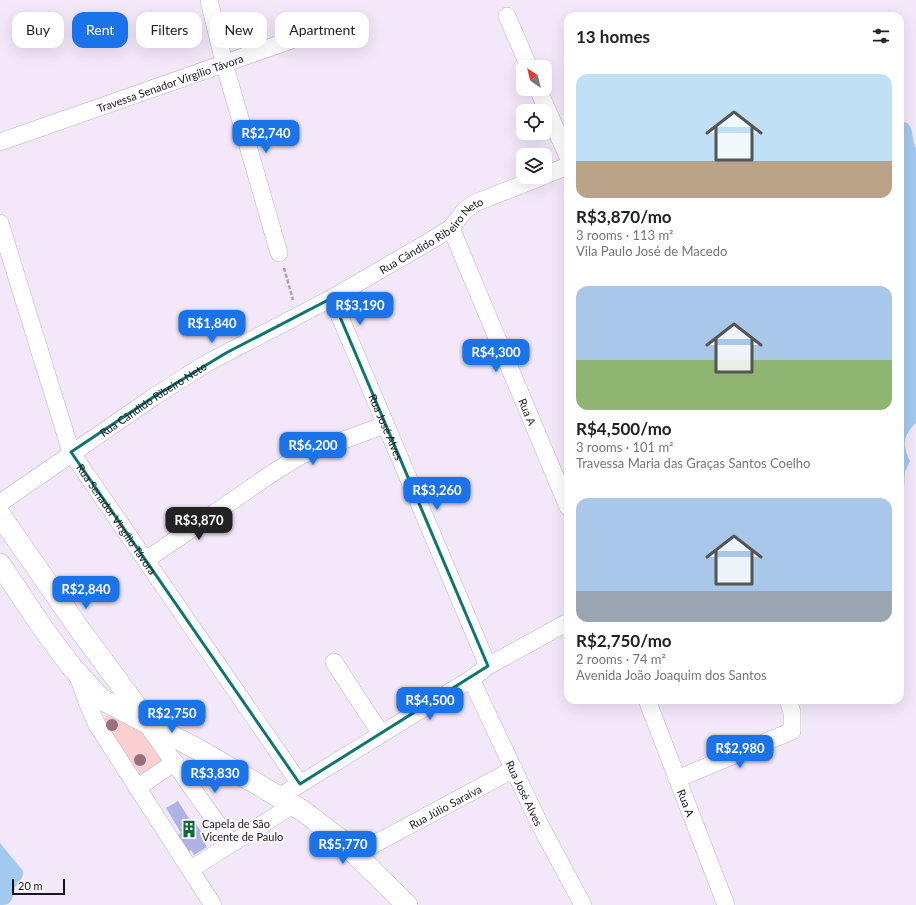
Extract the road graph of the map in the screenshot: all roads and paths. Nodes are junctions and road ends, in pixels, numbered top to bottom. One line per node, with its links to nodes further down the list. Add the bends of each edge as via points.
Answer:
1 (209, 0): 5 (street)
2 (507, 16): 4 (street)
3 (275, 45): 5 (street, Travessa Senador Virgílio Távora)
4 (526, 60)
5 (224, 63): 7 (street, Travessa Senador Virgílio Távora); 14 (street)
6 (541, 96): 8 (street)
7 (0, 142)
8 (564, 148)
9 (564, 168): 10 (street)
10 (552, 172)
11 (523, 184): 13 (street, Rua Cândido Ribeiro Neto, via 475,203)
12 (0, 223): 18 (street, Rua Senador Virgílio Távora)
13 (452, 228): 15 (street, Rua Cândido Ribeiro Neto); 19 (street, Rua A)
14 (279, 253): 16 (path)
15 (332, 298): 16 (street, Rua Cândido Ribeiro Neto); 17 (street, Rua José Alves)
16 (298, 316): 18 (street, Rua Cândido Ribeiro Neto, via 207,363)
17 (385, 425): 22 (street, via 302,455); 27 (street, Rua José Alves)
18 (71, 452): 20 (street, Rua Cândido Ribeiro Neto); 22 (street, Rua Senador Virgílio Távora)
19 (564, 496)
20 (0, 503)
21 (0, 515): 25 (street)
22 (146, 560): 37 (street, Rua Senador Virgílio Távora)
23 (0, 564): 28 (street)
24 (564, 624): 27 (street)
25 (94, 650): 28 (street); 32 (street)
26 (334, 662): 33 (street)
27 (488, 666): 29 (street)
28 (74, 671): 32 (street, via 101,699); 38 (street, via 97,725)
29 (471, 679): 33 (street); 35 (street, Rua José Alves)
30 (649, 704): 36 (street, Rua A)
31 (789, 704): 36 (street, via 792,731)
32 (146, 723): 34 (street); 39 (street)
33 (381, 734): 37 (street)
34 (175, 762): 38 (street); 40 (street)
35 (514, 769): 41 (street, Rua Júlio Saraiva); 45 (street, Rua José Alves, via 540,825)
36 (678, 779): 46 (street, Rua A)
37 (300, 784): 39 (street)
38 (137, 788): 42 (street)
39 (286, 801): 40 (street); 41 (street, via 323,826)
40 (231, 843): 42 (street)
41 (356, 854): 44 (street)
42 (190, 869): 43 (street)
43 (213, 905)
44 (407, 905)
45 (583, 905)
46 (726, 905)

